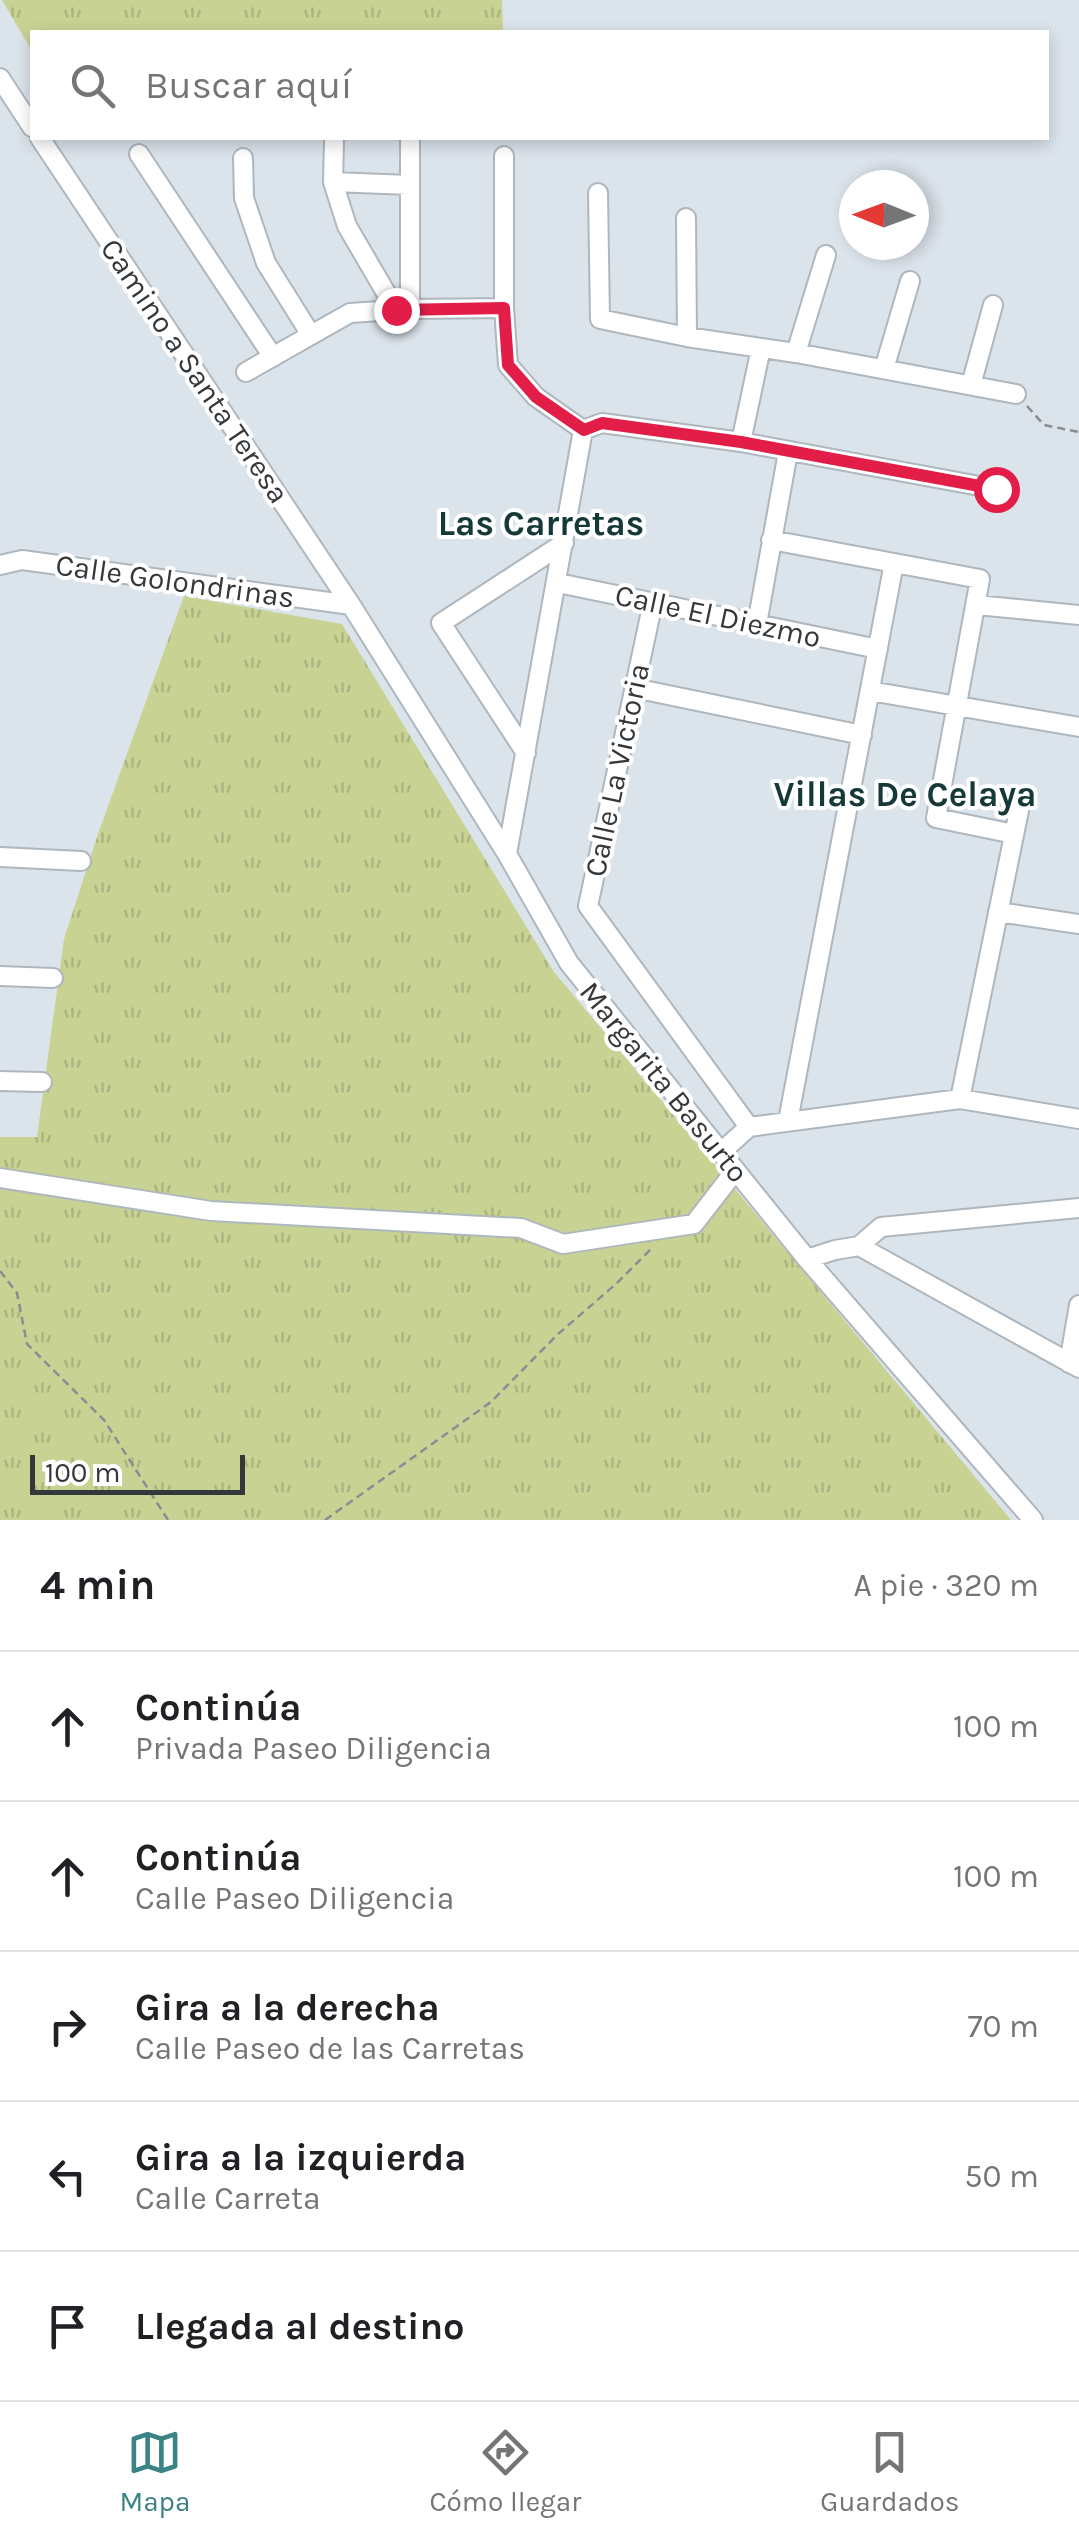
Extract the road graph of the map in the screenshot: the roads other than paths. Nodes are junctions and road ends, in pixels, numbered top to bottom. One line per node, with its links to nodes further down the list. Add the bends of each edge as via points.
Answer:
1 (0, 78): 2 (street)
2 (30, 124)
3 (41, 140): 37 (street, Camino a Santa Teresa)
4 (334, 141): 9 (street)
5 (410, 141): 10 (street)
6 (139, 154): 22 (street)
7 (504, 156): 16 (street)
8 (243, 158): 18 (street, via 244,198 266,263)
9 (333, 182): 10 (street); 17 (street, via 347,226)
10 (410, 186): 17 (street)
11 (598, 193): 19 (street, via 600,318)
12 (686, 218): 19 (street)
13 (826, 256): 21 (street)
14 (910, 281): 23 (street)
15 (993, 305): 25 (street)
16 (504, 308): 17 (street); 27 (street, via 508,365 536,397)
17 (403, 309): 18 (street, via 350,313)
18 (311, 335): 22 (street)
19 (687, 337): 20 (street)
20 (761, 348): 21 (street); 28 (street)
21 (796, 353): 23 (street)
22 (273, 357): 24 (street)
23 (884, 368): 25 (street)
24 (246, 372)
25 (970, 385): 26 (street)
26 (1016, 394)
27 (584, 430): 28 (street, via 602,423); 32 (street)
28 (741, 442): 29 (street)
29 (788, 452): 30 (street); 31 (street)
30 (996, 489)
31 (771, 540): 33 (street); 40 (street)
32 (564, 543): 35 (street); 47 (street, via 441,623)
33 (894, 563): 38 (street, via 980,579); 41 (street)
34 (0, 566): 37 (street, Calle Golondrinas, via 22,560)
35 (558, 582): 36 (street, Calle El Diezmo); 47 (street)
36 (652, 602): 40 (street, Calle El Diezmo); 42 (street, Calle La Victoria)
37 (351, 604): 50 (street, Margarita Basurto)
38 (977, 605): 39 (street); 44 (street)
39 (1079, 616)
40 (756, 624): 41 (street, Calle El Diezmo)
41 (878, 649): 43 (street)
42 (634, 688): 46 (street); 62 (street, Calle La Victoria, via 588,906)
43 (870, 691): 44 (street); 46 (street)
44 (956, 706): 45 (street); 49 (street, via 936,818)
45 (1078, 722)
46 (862, 734): 61 (street)
47 (526, 753): 50 (street)
48 (1022, 796): 49 (street)
49 (1014, 834): 53 (street)
50 (508, 854): 63 (street, Margarita Basurto, via 569,963)
51 (0, 857): 52 (street)
52 (81, 860)
53 (998, 912): 54 (street); 59 (street)
54 (1079, 924)
55 (0, 976): 56 (street)
56 (52, 978)
57 (0, 1080): 58 (street)
58 (42, 1082)
59 (960, 1099): 60 (street); 61 (street)
60 (1079, 1118)
61 (788, 1121): 62 (street)
62 (749, 1127): 63 (street)
63 (720, 1153): 64 (street, Margarita Basurto)
64 (735, 1172): 65 (street, via 694,1224 563,1244 521,1228 211,1211); 68 (street, Margarita Basurto)
65 (0, 1178)
66 (1079, 1208): 67 (street, via 881,1227)
67 (858, 1246): 68 (street); 70 (street)
68 (806, 1259): 71 (street, Margarita Basurto)
69 (1079, 1305): 70 (street)
70 (1074, 1365)
71 (1033, 1520)

